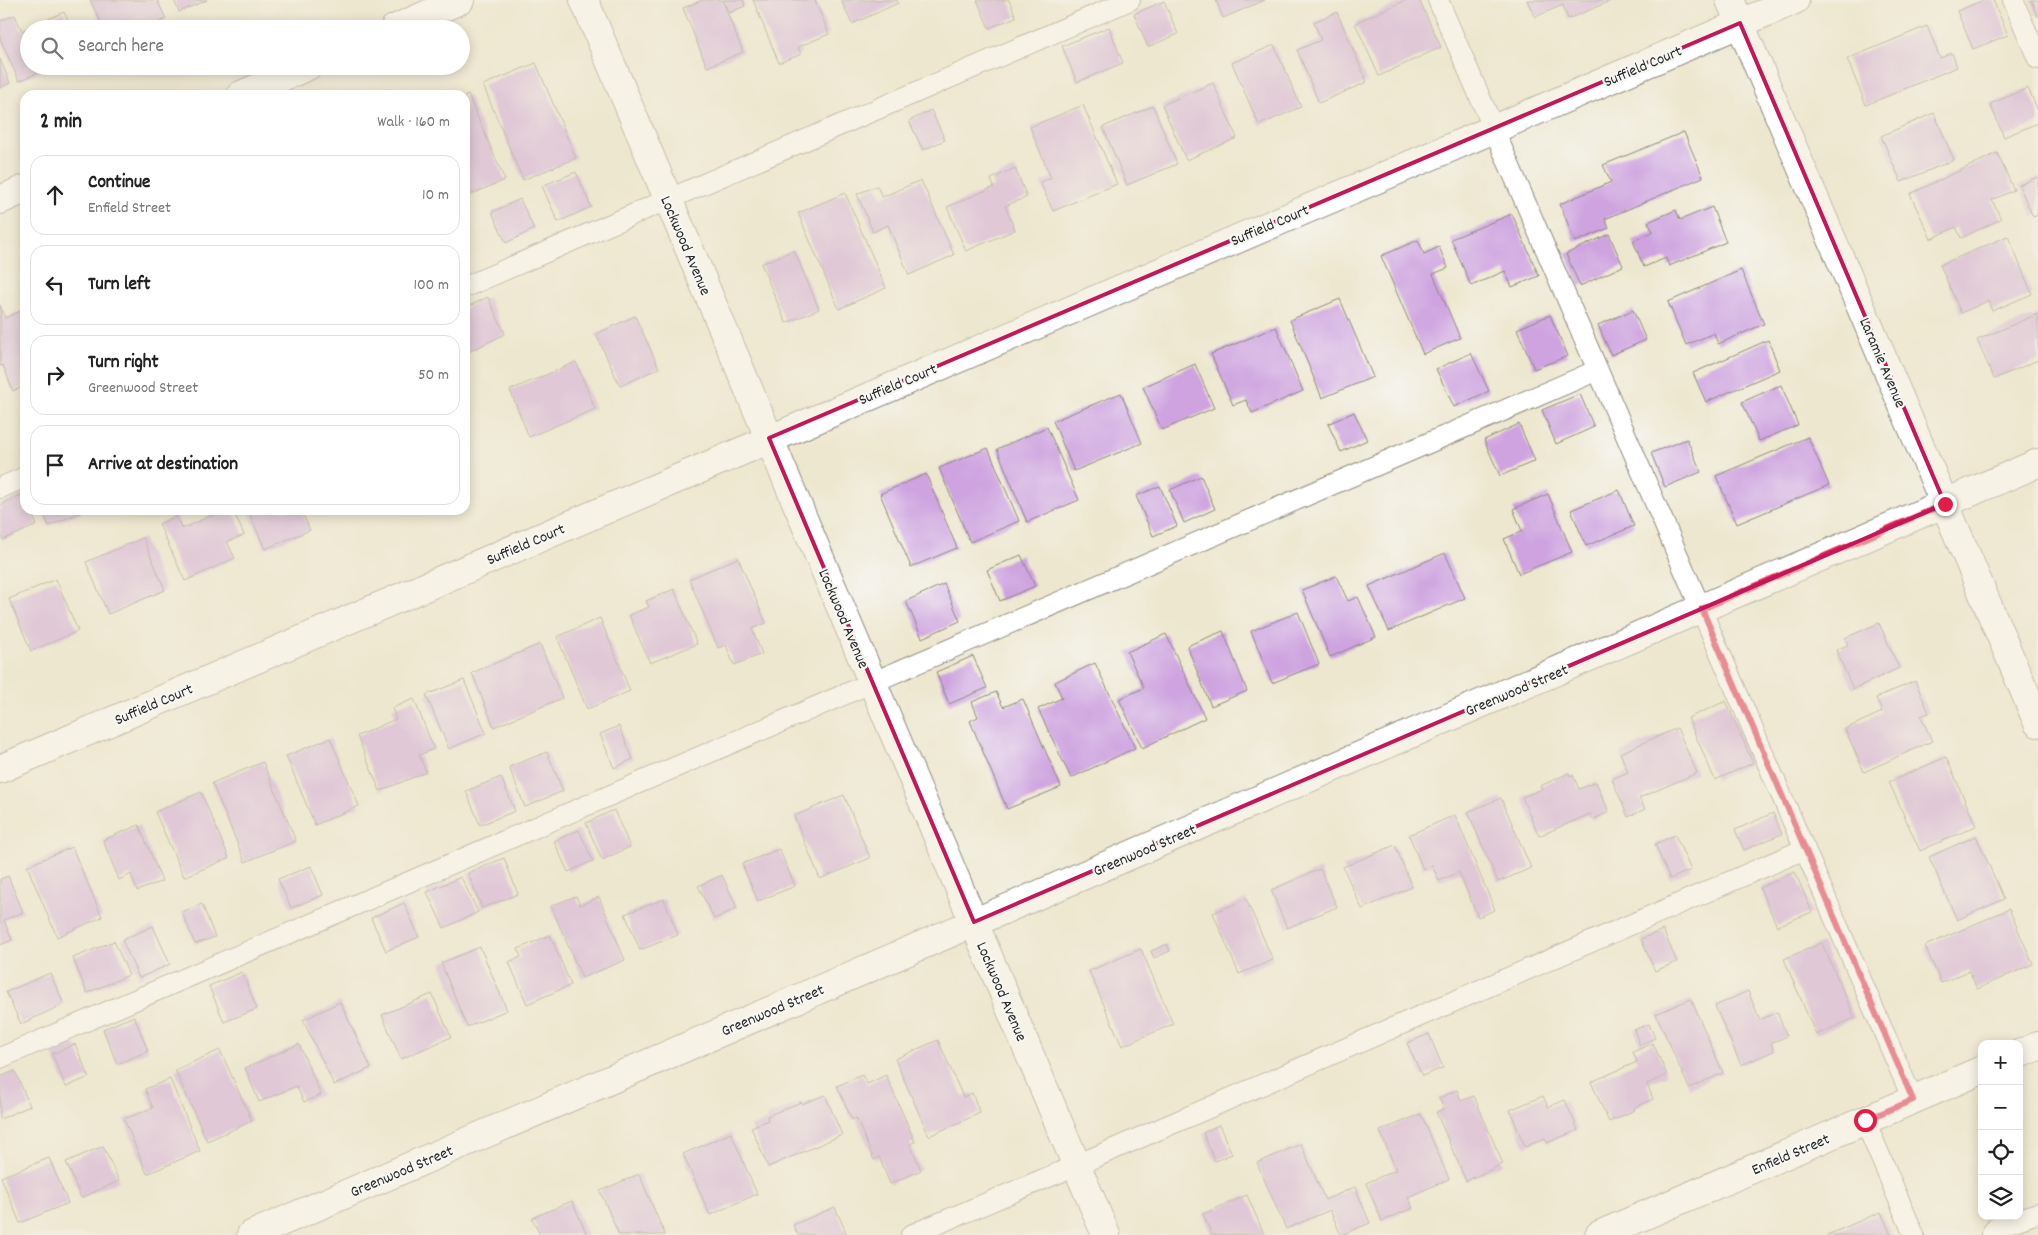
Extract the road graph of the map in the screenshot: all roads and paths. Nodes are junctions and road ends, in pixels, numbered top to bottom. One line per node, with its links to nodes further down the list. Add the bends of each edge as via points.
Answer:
1 (460, 0): 8 (street)
2 (584, 0): 15 (street, Lockwood Avenue)
3 (1130, 0): 15 (lane)
4 (1438, 0): 12 (lane)
5 (1795, 0): 7 (street, Suffield Court)
6 (2013, 0): 9 (lane)
7 (1735, 12): 12 (street, Suffield Court); 22 (street, Laramie Avenue)
8 (414, 20)
9 (2038, 59)
10 (287, 75): 11 (street)
11 (253, 90)
12 (1492, 129): 17 (lane); 18 (street, Suffield Court)
13 (20, 191): 14 (street)
14 (0, 200)
15 (668, 200): 16 (lane); 18 (street, Lockwood Avenue)
16 (470, 285)
17 (1598, 370): 23 (lane); 24 (lane)
18 (769, 438): 24 (street, Lockwood Avenue); 26 (street, Suffield Court)
19 (2038, 463): 22 (street, Greenwood Street)
20 (20, 479): 21 (lane)
21 (0, 488)
22 (1945, 504): 23 (street, Greenwood Street); 25 (street, Laramie Avenue)
23 (1702, 609): 27 (lane); 28 (street, Greenwood Street)
24 (872, 682): 28 (street, Lockwood Avenue); 31 (lane)
25 (2038, 723)
26 (0, 768)
27 (1805, 849): 33 (lane); 35 (lane)
28 (974, 922): 35 (street, Lockwood Avenue); 37 (street, Greenwood Street)
29 (2038, 1046): 30 (street)
30 (2023, 1052)
31 (0, 1058)
32 (1978, 1072): 33 (street, Enfield Street)
33 (1913, 1100): 34 (street, Enfield Street)
34 (1865, 1120): 40 (street, Enfield Street); 41 (lane)
35 (1077, 1165): 38 (lane); 39 (street, Lockwood Avenue)
36 (2038, 1213): 42 (lane, via 1996,1227)
37 (250, 1235)
38 (911, 1235)
39 (1106, 1235)
40 (1599, 1235)
41 (1914, 1235)
42 (1991, 1235)

